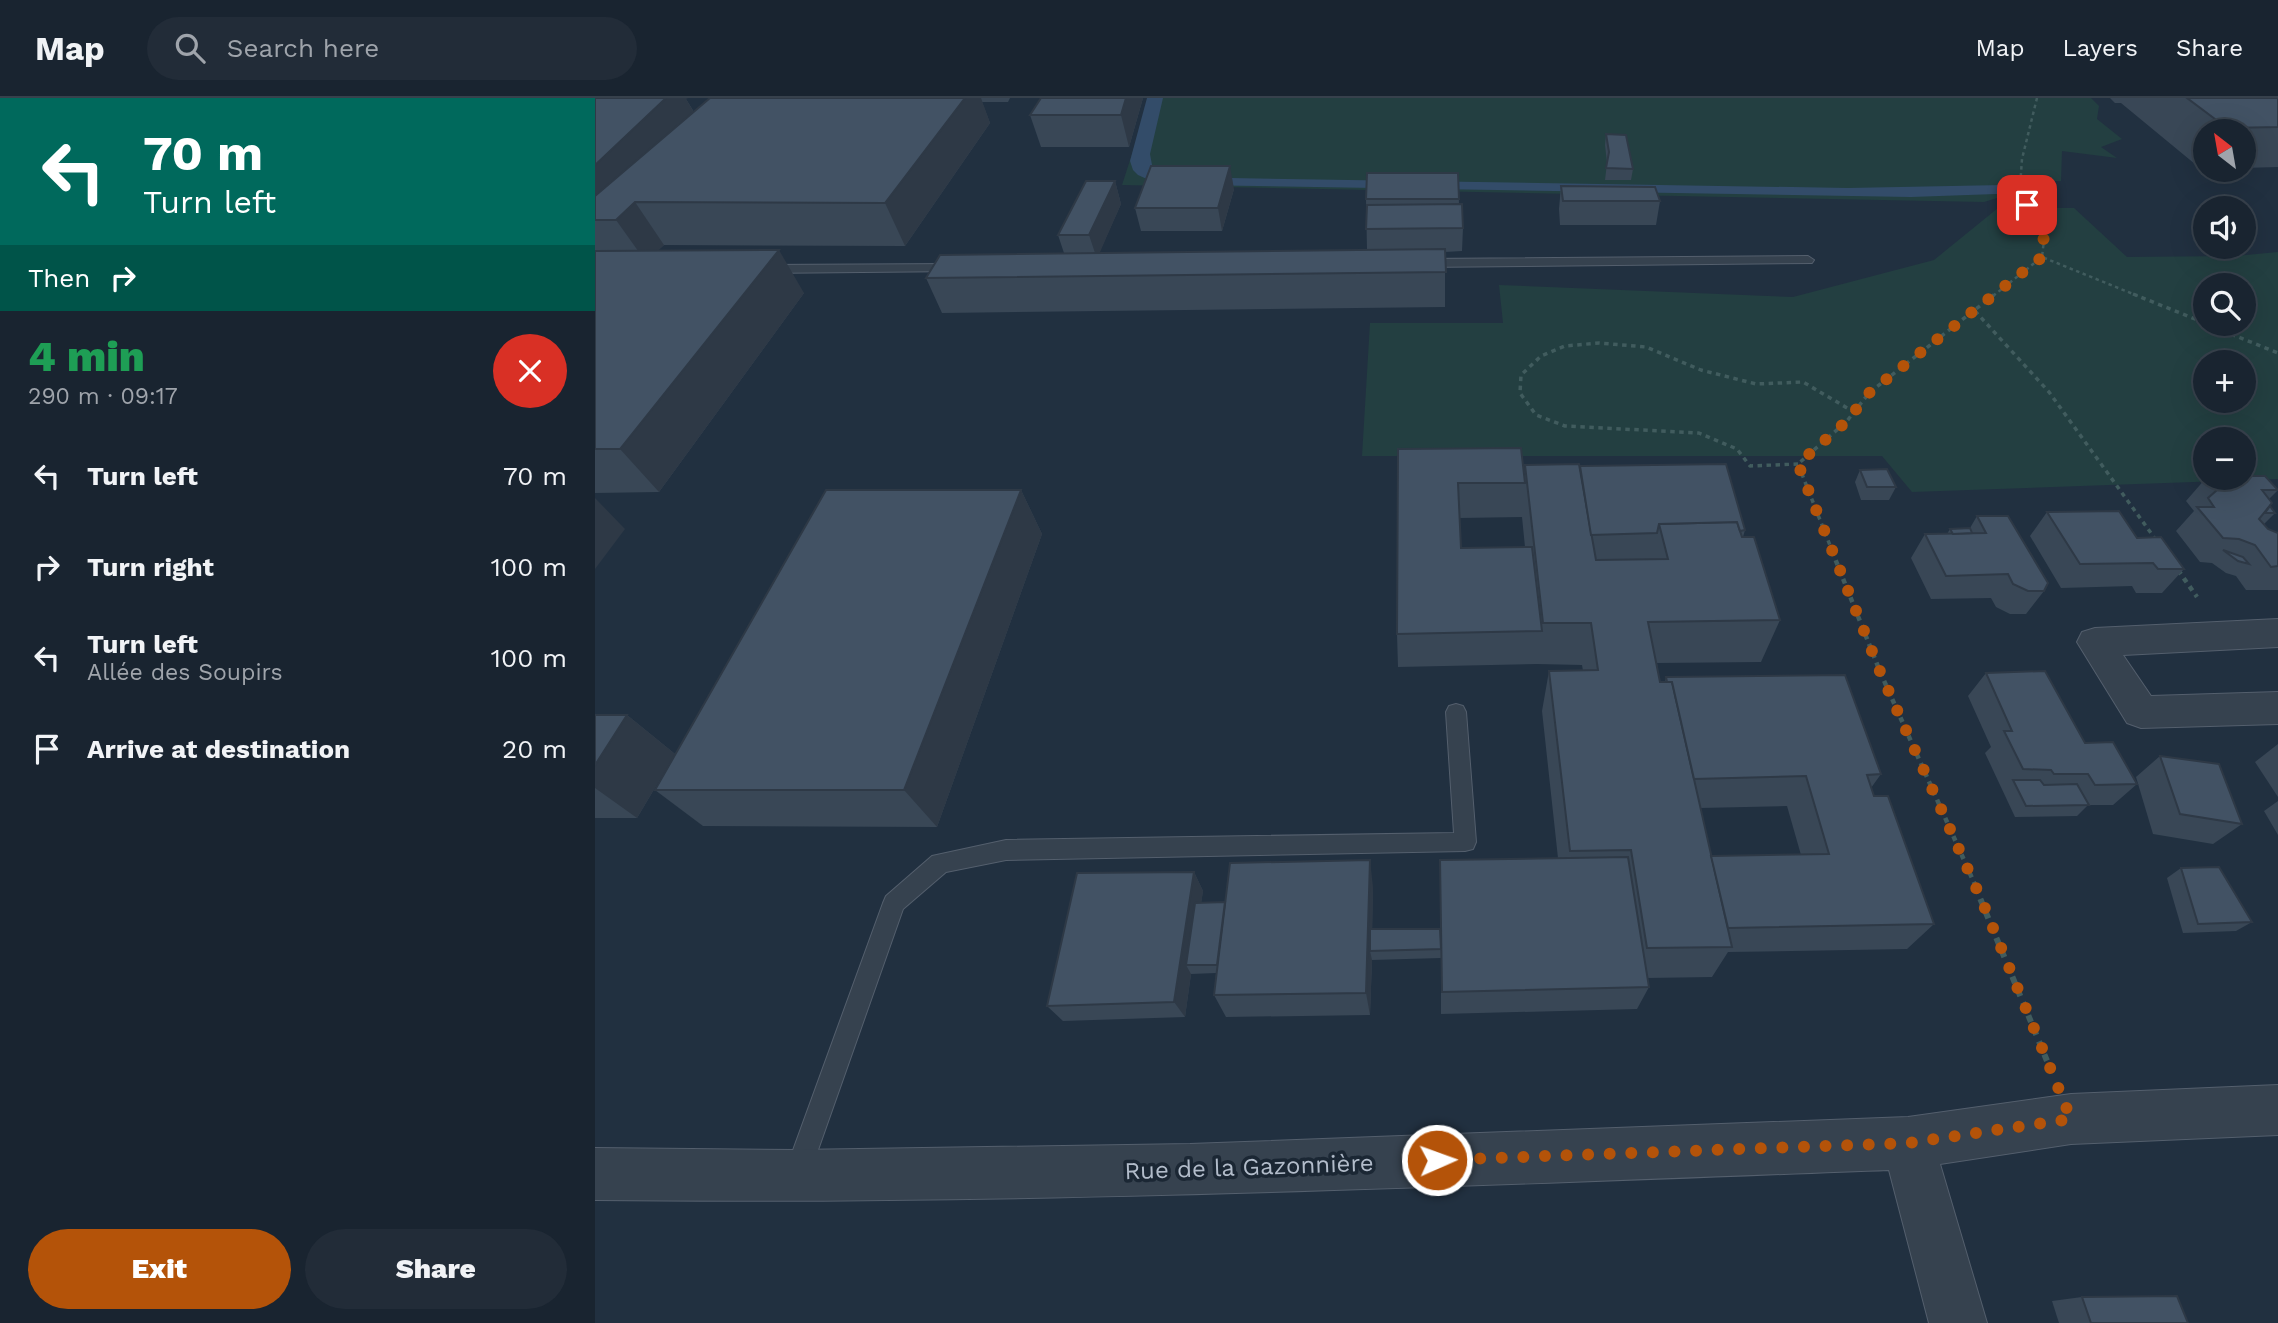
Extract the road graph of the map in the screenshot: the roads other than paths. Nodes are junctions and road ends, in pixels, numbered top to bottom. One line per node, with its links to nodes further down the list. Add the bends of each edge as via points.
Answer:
1 (1808, 260): 2 (lane)
2 (1404, 264)
3 (972, 267): 4 (lane)
4 (748, 270)
5 (2278, 633): 6 (street, via 2095,642 2141,712)
6 (2278, 708)
7 (1456, 712): 11 (lane, via 1465,842 1006,850 940,863 894,903)
8 (2278, 1110): 9 (street, Rue de la Gazonnière, via 2071,1119)
9 (1908, 1143): 11 (street, Rue de la Gazonnière, via 1190,1170); 12 (street)
10 (595, 1174): 11 (street, Rue de la Gazonnière)
11 (796, 1176)
12 (1958, 1323)

